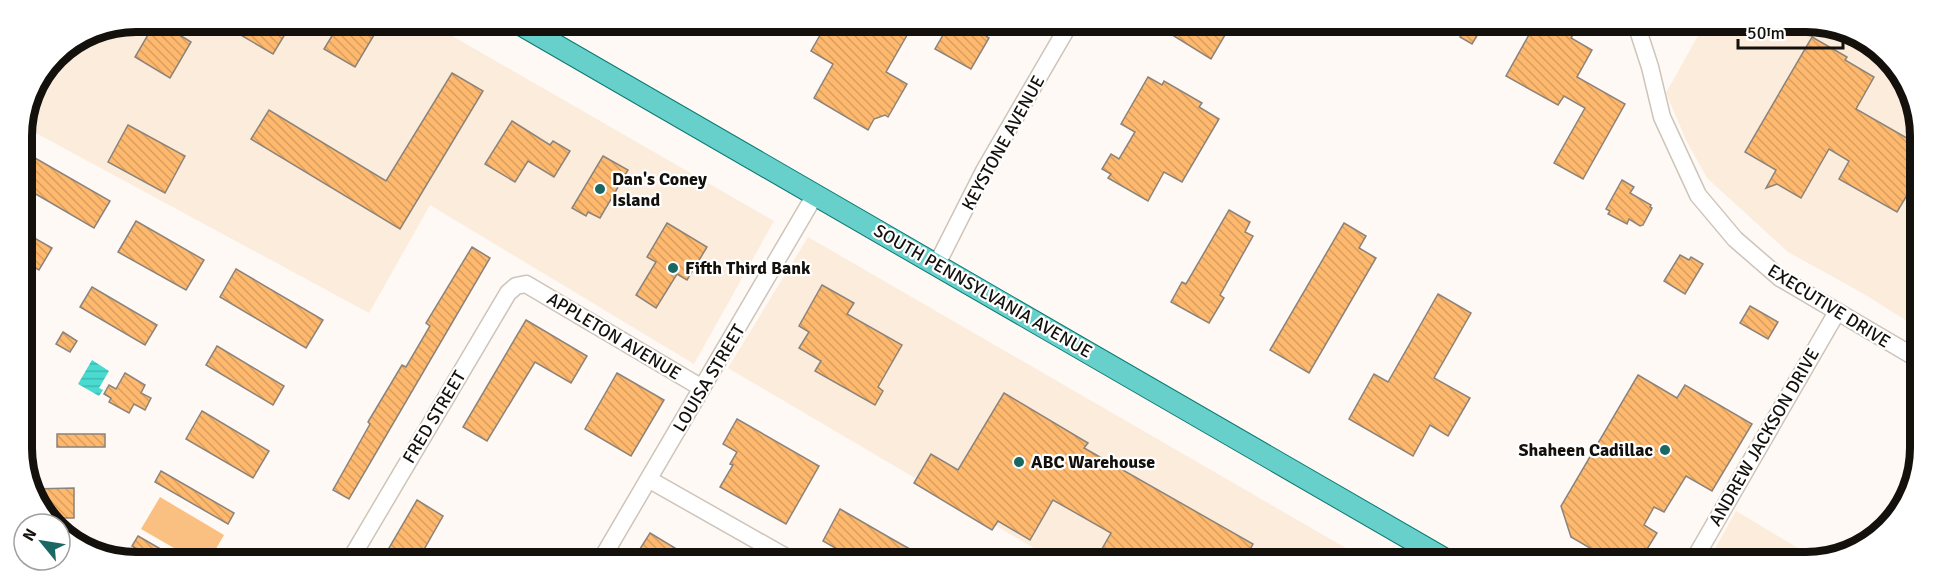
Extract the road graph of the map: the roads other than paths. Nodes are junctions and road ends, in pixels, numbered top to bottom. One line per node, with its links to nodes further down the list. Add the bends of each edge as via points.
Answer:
1 (533, 32): 4 (main road, SOUTH PENNSYLVANIA AVENUE)
2 (1065, 32): 5 (street, KEYSTONE AVENUE, via 984,171)
3 (1639, 32): 7 (street, EXECUTIVE DRIVE, via 1662,117 1698,195 1758,261 1799,291)
4 (815, 195): 5 (main road, SOUTH PENNSYLVANIA AVENUE); 9 (street, LOUISA STREET)
5 (937, 264): 14 (main road, SOUTH PENNSYLVANIA AVENUE)
6 (526, 285): 9 (street, APPLETON AVENUE); 11 (street, FRED STREET, via 516,286 508,293)
7 (1838, 312): 8 (street, EXECUTIVE DRIVE); 15 (street, ANDREW JACKSON DRIVE)
8 (1910, 354)
9 (702, 388): 10 (street, LOUISA STREET)
10 (650, 480): 12 (street, LOUISA STREET); 13 (street)
11 (355, 552)
12 (606, 552)
13 (777, 552)
14 (1433, 552)
15 (1698, 552)

